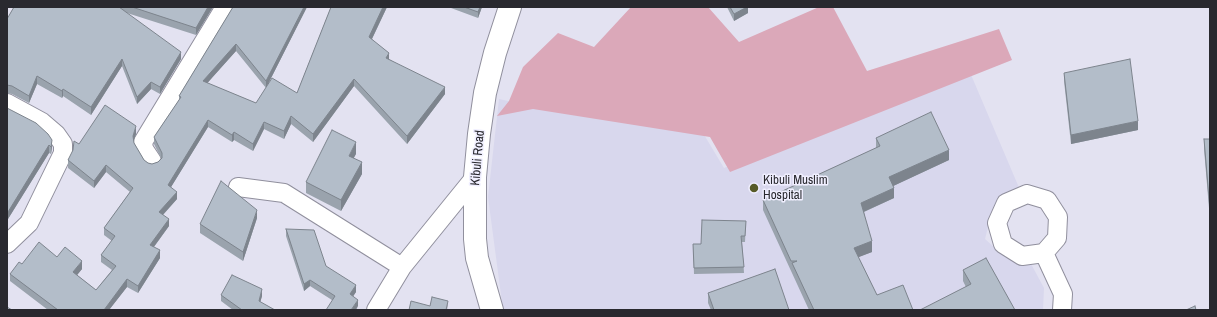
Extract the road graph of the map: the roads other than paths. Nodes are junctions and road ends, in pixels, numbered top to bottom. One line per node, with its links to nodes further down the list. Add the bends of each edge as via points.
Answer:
1 (225, 7): 4 (street, via 143,142 144,149)
2 (510, 7): 5 (street, Kibuli Road, via 485,93)
3 (7, 103): 7 (street, via 42,122 56,134 63,144 64,153 30,223)
4 (152, 161)
5 (475, 177): 9 (street); 11 (street, Kibuli Road, via 477,258)
6 (238, 187): 9 (street, via 284,193)
7 (7, 244)
8 (1044, 253): 8 (street, via 1057,238 1058,217 1046,200 1026,194 1006,203 996,223 1003,244 1022,256); 12 (street, via 1063,294)
9 (402, 267): 10 (street)
10 (376, 310)
11 (492, 310)
12 (1062, 310)

